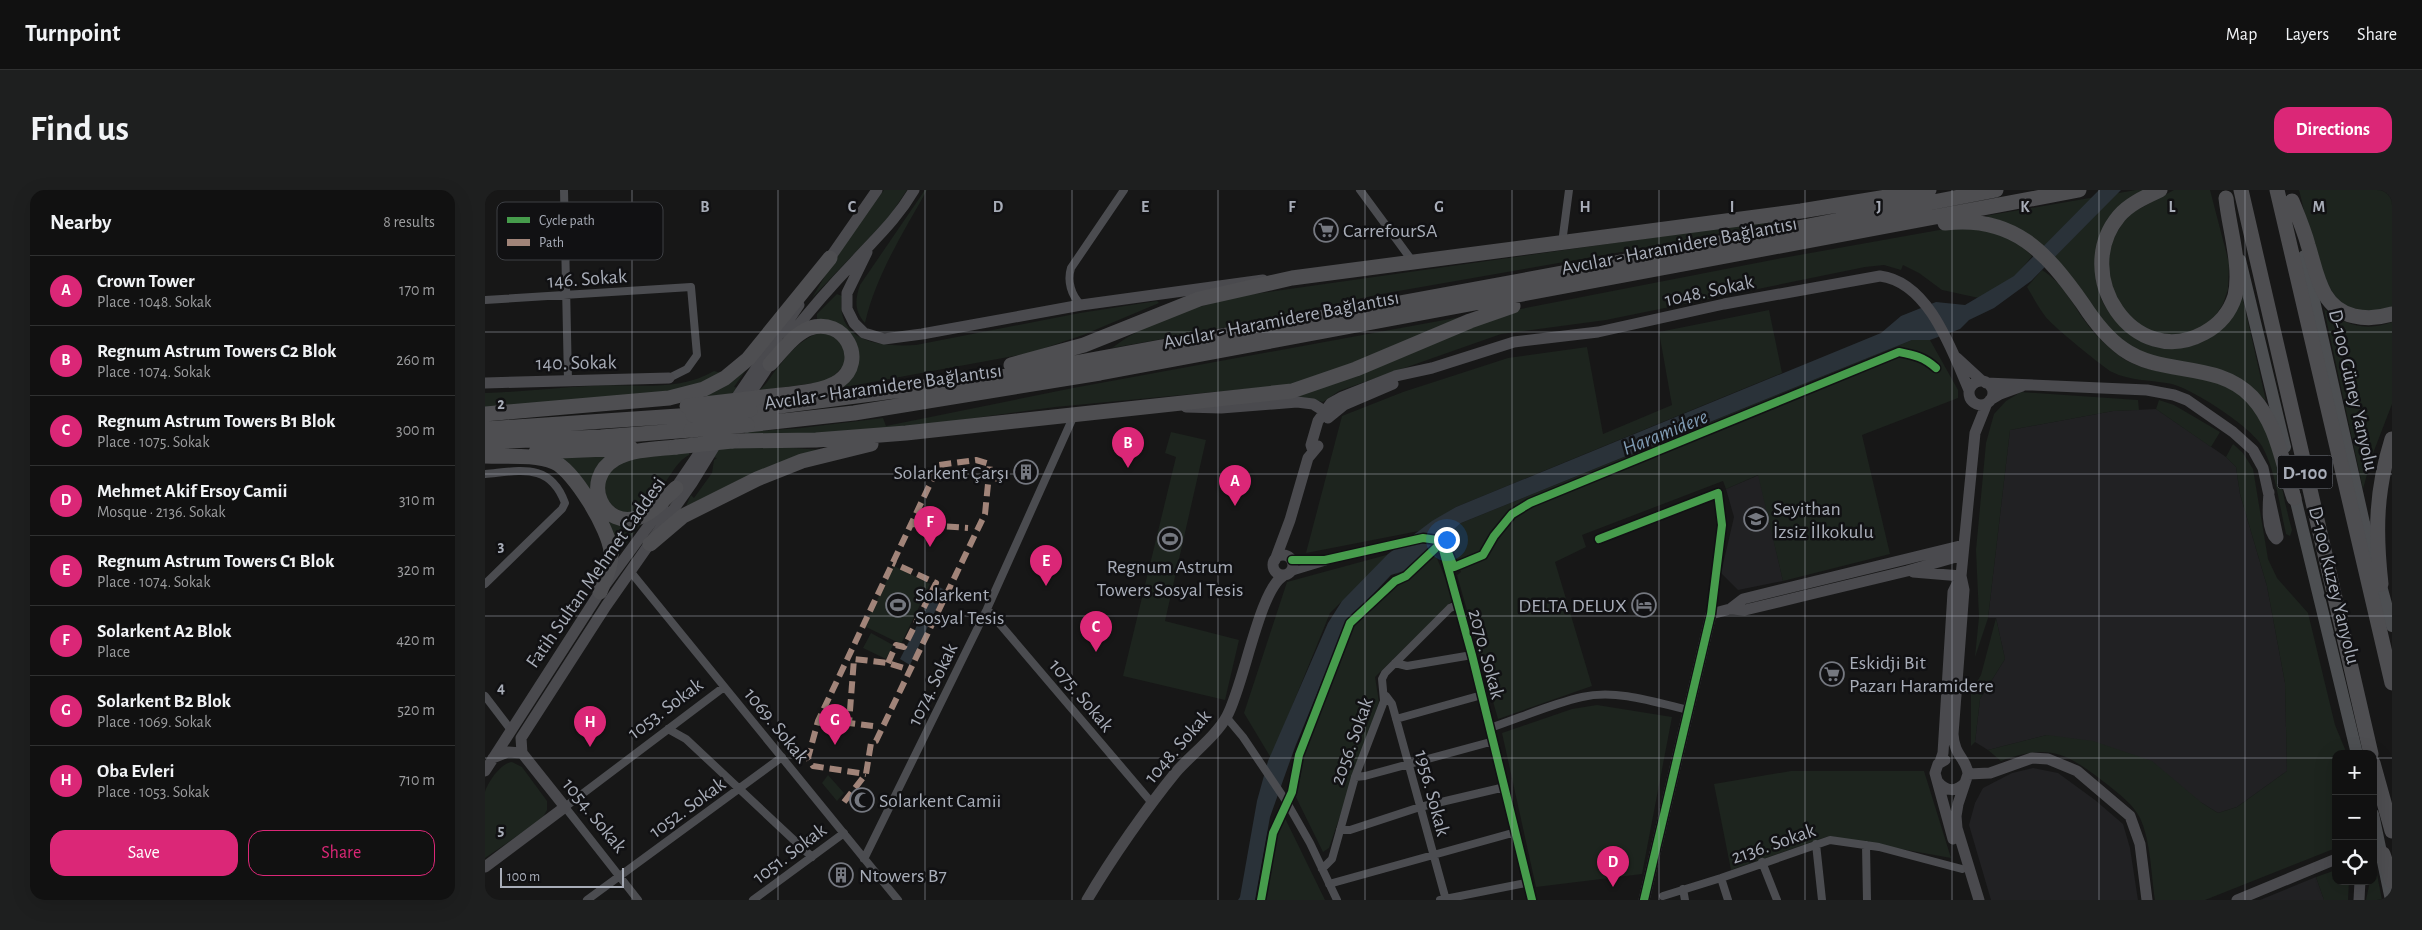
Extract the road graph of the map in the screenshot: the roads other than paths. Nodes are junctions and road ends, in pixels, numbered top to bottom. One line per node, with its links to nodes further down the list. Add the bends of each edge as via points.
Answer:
1 (877, 190): 19 (main road, Fatih Sultan Mehmet Caddesi)
2 (914, 190): 18 (main road, via 896,218)
3 (1124, 190): 26 (street, via 1068,276 1071,289)
4 (1360, 190): 21 (street)
5 (1569, 190): 17 (street)
6 (1866, 190): 15 (highway)
7 (1929, 190): 15 (highway)
8 (1996, 190): 35 (highway, Avcılar - Haramidere Bağlantısı, via 1316,319)
9 (2079, 190): 16 (highway, Avcılar - Haramidere Bağlantısı)
10 (2160, 190): 13 (highway, via 2132,204 2120,215 2105,239 2101,266 2105,290 2120,316 2147,336 2173,341 2193,338 2211,329 2232,305 2237,273)
11 (2241, 190): 90 (highway, D-100)
12 (2277, 190): 77 (highway, D-100)
13 (2225, 194): 54 (main road, D-100 Kuzey Yanyolu)
14 (2291, 196): 27 (highway, via 2326,298 2348,314 2364,318); 67 (main road, D-100 Güney Yanyolu, via 2364,523)
15 (1715, 221): 17 (highway)
16 (1854, 232): 22 (highway, Avcılar - Haramidere Bağlantısı); 54 (highway, via 1881,233 1975,221 2021,236 2053,263 2091,317 2123,349 2156,364 2223,377 2251,396 2273,428)
17 (1562, 242): 21 (highway)
18 (868, 250): 26 (main road, via 847,293 847,309 854,323 873,337 900,338); 29 (main road, Fatih Sultan Mehmet Caddesi, via 813,306)
19 (830, 258): 42 (highway, via 748,359 725,378 704,389 669,398); 52 (main road, Fatih Sultan Mehmet Caddesi)
20 (566, 260): 24 (street)
21 (1414, 264): 23 (highway)
22 (1645, 272): 39 (highway, via 1613,285 1501,309 1306,388); 43 (highway, Avcılar - Haramidere Bağlantısı, bridge, via 1015,388 854,413 747,426)
23 (1292, 278): 26 (main road, via 1245,280); 35 (highway, via 1199,299 1084,345 950,379)
24 (567, 296): 25 (street, 146. Sokak); 30 (street, 146. Sokak, via 691,287 697,355 687,369); 31 (street)
25 (485, 300)
26 (1081, 305)
27 (2392, 314)
28 (1957, 358): 32 (main road, 1048. Sokak); 36 (main road, 1048. Sokak); 41 (main road, 1048. Sokak, via 1918,296 1897,280 1880,276 1724,304 1598,332 1514,342 1374,383 1336,400)
29 (770, 364): 37 (main road, Fatih Sultan Mehmet Caddesi); 37 (highway, via 792,340 812,327 838,330 851,346 851,365 834,384)
30 (669, 378): 31 (main road, 140. Sokak)
31 (568, 381): 33 (main road, 140. Sokak)
32 (1984, 382): 34 (main road); 36 (main road, via 1972,384); 38 (main road, via 1992,388)
33 (485, 383)
34 (2026, 385): 38 (main road, via 2000,394); 53 (main road, via 2174,394 2233,432 2253,450 2263,468)
35 (937, 386): 37 (highway, Avcılar - Haramidere Bağlantısı)
36 (1970, 395): 38 (main road, via 1980,405); 46 (main road, 1048. Sokak)
37 (752, 400): 43 (highway, Avcılar - Haramidere Bağlantısı, bridge); 57 (main road, Fatih Sultan Mehmet Caddesi)
38 (1989, 402): 46 (main road)
39 (1174, 405): 40 (highway); 41 (main road, via 1203,409 1297,402 1313,404)
40 (1075, 413): 45 (highway); 71 (street, 1074. Sokak)
41 (1327, 413): 55 (main road, via 1315,429 1311,445 1313,451)
42 (485, 414)
43 (690, 417): 44 (highway, Avcılar - Haramidere Bağlantısı); 48 (highway, Avcılar - Haramidere Bağlantısı, via 601,437)
44 (485, 429)
45 (906, 433): 49 (highway, bridge, via 816,440 732,441); 57 (highway, via 778,470 683,516)
46 (1975, 433): 58 (main road)
47 (2392, 439): 67 (highway, via 2378,496)
48 (485, 442)
49 (676, 447): 50 (highway); 52 (highway, via 630,453 614,460 601,472 597,491 605,509 619,518 632,519 649,512)
50 (485, 456): 68 (highway, via 540,458 554,462 566,471 609,538 611,561)
51 (485, 474): 66 (street, via 527,471 541,474 552,480 565,503 563,510)
52 (676, 488): 68 (main road, Fatih Sultan Mehmet Caddesi)
53 (2269, 492)
54 (2294, 498): 89 (main road, D-100 Kuzey Yanyolu)
55 (1289, 520): 59 (main road, via 1286,541); 61 (main road)
56 (1599, 539): 73 (street, via 1718,493 1722,525)
57 (650, 544): 62 (main road, Fatih Sultan Mehmet Caddesi)
58 (1964, 550): 63 (main road); 65 (main road); 72 (main road, via 1743,600)
59 (1291, 558): 60 (street); 61 (main road, via 1280,556); 64 (main road, via 1294,564)
60 (1325, 560): 64 (street, via 1314,567); 70 (street, 2070. Sokak, via 1413,539 1437,540 1446,556)
61 (1274, 562): 64 (main road, via 1275,571); 69 (main road)
62 (630, 571): 78 (street, 1069. Sokak); 91 (main road, Fatih Sultan Mehmet Caddesi, via 521,738)
63 (1907, 571): 65 (main road); 72 (main road, via 1745,610)
64 (1287, 574): 69 (main road, via 1276,582)
65 (1961, 576): 94 (main road, via 1964,590 1953,734); 95 (main road, via 1953,592)
66 (485, 584)
67 (2381, 584): 74 (main road, D-100 Güney Yanyolu)
68 (600, 592): 87 (main road, Fatih Sultan Mehmet Caddesi)
69 (1265, 602): 83 (main road, 1048. Sokak)
70 (1457, 605): 75 (street, 2070. Sokak); 76 (street, 2056. Sokak, via 1450,608)
71 (987, 609): 104 (street, 1075. Sokak); 117 (street, 1074. Sokak)
72 (1730, 609): 73 (main road)
73 (1711, 614): 82 (main road)
74 (2392, 626)
75 (1473, 655): 76 (street, via 1407,666); 79 (street, 2070. Sokak)
76 (1395, 662): 81 (street, 2056. Sokak, via 1383,678)
77 (2392, 683)
78 (725, 686): 86 (street, 1053. Sokak); 92 (street, 1069. Sokak)
79 (1482, 695): 84 (street); 85 (street, 2070. Sokak)
80 (485, 696): 87 (street)
81 (1385, 696): 84 (street, 1956. Sokak, via 1390,700); 98 (street, 2056. Sokak)
82 (1688, 710): 85 (street, via 1612,695 1583,696); 125 (main road)
83 (1227, 718): 104 (main road, 1048. Sokak); 121 (street, via 1286,801)
84 (1396, 719): 96 (street, 1956. Sokak)
85 (1490, 728): 88 (street, 2070. Sokak)
86 (668, 729): 103 (street, via 686,739); 105 (street, 1053. Sokak)
87 (511, 730): 93 (main road, Fatih Sultan Mehmet Caddesi)
88 (1493, 741): 96 (street); 102 (street, 2070. Sokak)
89 (2356, 750)
90 (2370, 750)
91 (522, 753): 93 (main road, via 508,752); 105 (main road, 1054. Sokak)
92 (782, 757): 103 (street, 1052. Sokak); 110 (street, 1069. Sokak)
93 (493, 758): 97 (main road, Fatih Sultan Mehmet Caddesi)
94 (1961, 760): 95 (main road, via 1951,758); 100 (main road, via 1967,768)
95 (1940, 762): 101 (main road, via 1935,773)
96 (1408, 764): 98 (street); 106 (street, 1956. Sokak)
97 (485, 772)
98 (1355, 777): 107 (street, 2056. Sokak)
99 (2377, 777): 108 (highway)
100 (1967, 779): 101 (main road, via 1957,789 1951,790); 147 (main road, via 1956,816 1957,828); 148 (main road, via 2032,758 2048,759 2077,771 2130,816 2140,844)
101 (1938, 782): 122 (main road)
102 (1505, 787): 106 (street); 109 (street, 2070. Sokak)
103 (739, 789): 116 (street); 123 (street, 1052. Sokak)
104 (1152, 803): 137 (main road, 1048. Sokak)
105 (565, 807): 120 (main road, 1053. Sokak); 123 (street, 1054. Sokak)
106 (1420, 807): 107 (street, via 1350,830); 114 (street, 1956. Sokak)
107 (1340, 830): 121 (street, 2056. Sokak, via 1332,859)
108 (2392, 831)
109 (1516, 832): 114 (street); 129 (street, 2070. Sokak)
110 (844, 833): 116 (street, 1051. Sokak); 117 (street, 1069. Sokak)
111 (2376, 840): 115 (main road)
112 (1816, 844): 113 (street, 2136. Sokak, via 1830,840); 118 (street, 2136. Sokak); 144 (street)
113 (1866, 845): 122 (street, 2136. Sokak); 145 (street)
114 (1433, 855): 127 (street); 132 (street, 1956. Sokak)
115 (2378, 855): 126 (highway); 151 (main road)
116 (811, 857): 135 (street, 1051. Sokak)
117 (864, 859): 136 (street, 1069. Sokak)
118 (1762, 862): 124 (street, 2136. Sokak); 143 (street)
119 (2332, 862): 149 (main road)
120 (485, 867)
121 (1321, 869): 127 (street)
122 (1962, 870): 146 (main road)
123 (620, 876): 133 (street, 1052. Sokak); 134 (street, 1054. Sokak)
124 (1721, 878): 130 (street, 2136. Sokak); 142 (street)
125 (1650, 881): 131 (main road); 140 (main road)
126 (2392, 881)
127 (1329, 884): 138 (street)
128 (2360, 885): 150 (main road)
129 (1527, 886): 132 (street); 139 (street, 2070. Sokak)
130 (1683, 889): 131 (street, 2136. Sokak); 141 (street)
131 (1658, 898)
132 (1444, 899)
133 (587, 900)
134 (637, 900)
135 (753, 900)
136 (898, 900)
137 (1087, 900)
138 (1337, 900)
139 (1530, 900)
140 (1644, 900)
141 (1685, 900)
142 (1728, 900)
143 (1777, 900)
144 (1822, 900)
145 (1867, 900)
146 (1971, 900)
147 (1979, 900)
148 (2147, 900)
149 (2237, 900)
150 (2359, 900)
151 (2391, 900)

